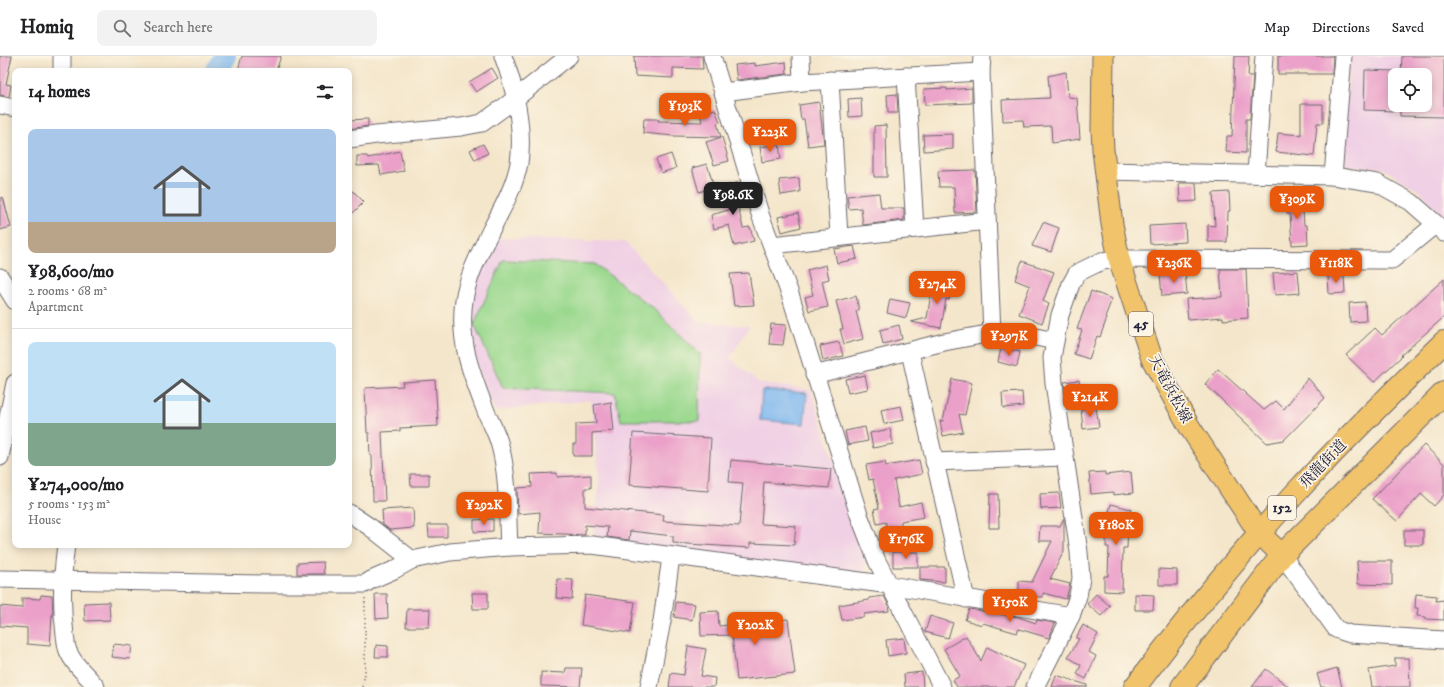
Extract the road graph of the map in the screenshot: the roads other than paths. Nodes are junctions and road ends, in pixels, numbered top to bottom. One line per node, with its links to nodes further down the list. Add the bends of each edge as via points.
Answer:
1 (62, 56): 10 (street)
2 (503, 56): 15 (street)
3 (569, 56): 15 (street)
4 (712, 56): 14 (street)
5 (801, 56): 13 (street)
6 (1103, 56): 19 (main road, 天竜浜松線 / 45, via 1102,129)
7 (1264, 56): 20 (street)
8 (1343, 56): 21 (street)
9 (982, 64): 11 (street); 22 (street)
10 (62, 68)
11 (906, 76): 12 (street); 24 (street)
12 (830, 80): 13 (street); 25 (street)
13 (802, 82): 14 (street)
14 (724, 92): 26 (street, via 761,217)
15 (515, 98): 18 (street, via 482,122 462,128); 42 (street, via 520,138 518,167 468,282 462,325 468,361 499,441 505,471)
16 (0, 105): 17 (street)
17 (12, 107)
18 (352, 139)
19 (1105, 171): 20 (street); 27 (main road, 天竜浜松線 / 45)
20 (1256, 174): 21 (street)
21 (1333, 176): 23 (street, via 1377,183 1411,202)
22 (987, 221): 24 (street); 30 (street)
23 (1440, 228): 27 (street, via 1392,260)
24 (915, 229): 25 (street)
25 (839, 237): 26 (street)
26 (772, 245): 34 (street, via 790,294)
27 (1119, 259): 31 (street, via 1102,261 1077,273 1060,316); 41 (main road, 天竜浜松線 / 45, via 1152,359 1190,426)
28 (0, 277): 29 (street)
29 (12, 295)
30 (992, 333): 31 (street); 33 (street, via 944,342)
31 (1055, 340): 38 (street, via 1052,358)
32 (1444, 342): 41 (highway, 飛龍街道 / 152)
33 (910, 352): 34 (street); 39 (street)
34 (814, 375): 49 (street, via 859,515 877,561)
35 (1444, 393): 44 (highway, 152)
36 (12, 397): 37 (street)
37 (0, 457)
38 (1064, 457): 39 (street); 51 (street, via 1081,566 1078,596)
39 (934, 462): 50 (street)
40 (352, 515): 46 (street)
41 (1259, 533): 44 (main road, 天竜浜松線 / 45); 57 (highway, 飛龍街道 / 152)
42 (509, 547): 45 (street, via 592,545); 46 (street, via 450,552)
43 (66, 548): 48 (street)
44 (1282, 555): 52 (street, via 1341,632); 58 (highway, 152)
45 (671, 556): 49 (street); 54 (street, via 662,622)
46 (412, 560): 48 (street, via 365,584)
47 (0, 579): 48 (street)
48 (62, 580): 53 (street, via 63,617 68,652)
49 (890, 585): 50 (street); 55 (street)
50 (966, 598): 51 (street)
51 (1071, 616): 56 (street)
52 (1444, 640)
53 (96, 687)
54 (649, 687)
55 (942, 687)
56 (1035, 687)
57 (1135, 687)
58 (1182, 687)

